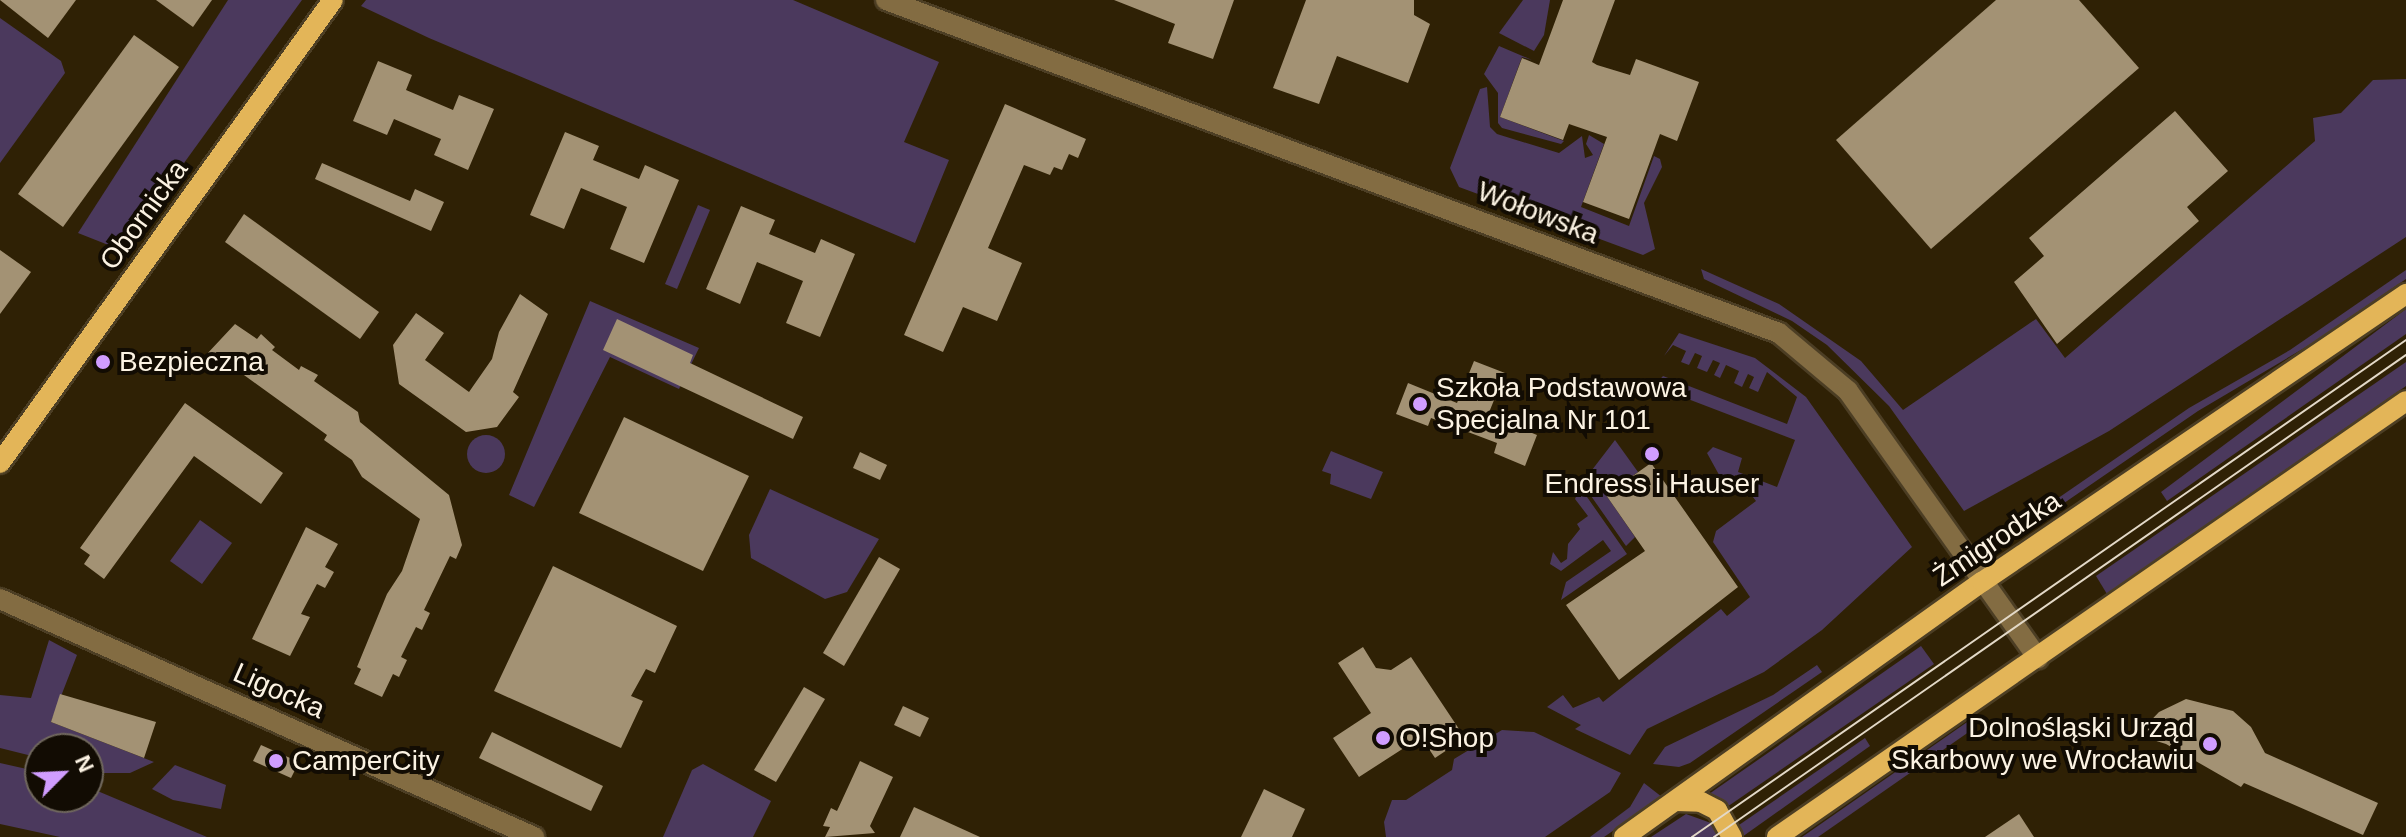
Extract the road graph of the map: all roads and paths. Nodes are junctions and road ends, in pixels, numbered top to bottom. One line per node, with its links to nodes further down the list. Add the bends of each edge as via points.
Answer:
1 (333, 0): 5 (main road, Obornicka)
2 (886, 0): 6 (street, Wołowska, via 1779,333 1848,391)
3 (2406, 294): 6 (main road, Żmigrodzka)
4 (2406, 401): 8 (main road)
5 (0, 463)
6 (1982, 582): 8 (street, Wołowska); 9 (main road, Żmigrodzka)
7 (0, 599): 10 (street, Ligocka)
8 (2038, 658): 13 (main road)
9 (1676, 801): 11 (main road, Żmigrodzka); 12 (main road, via 1717,810)
10 (534, 837)
11 (1624, 837)
12 (1732, 837)
13 (1777, 837)

